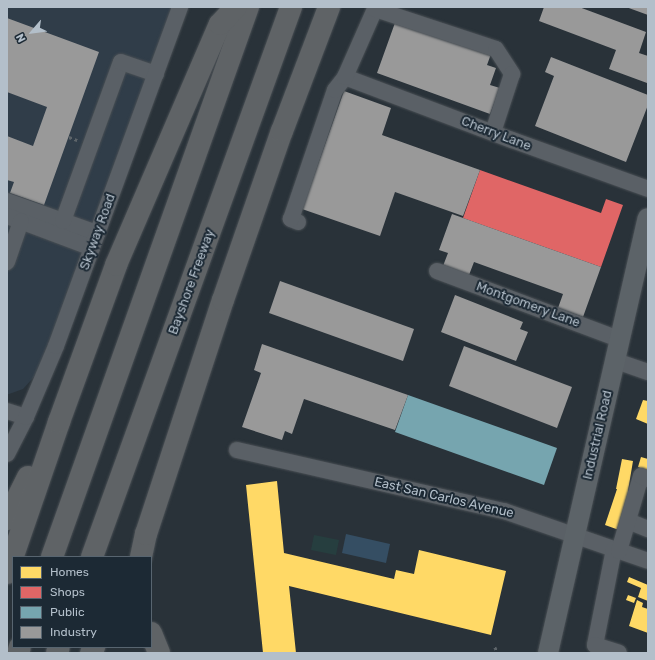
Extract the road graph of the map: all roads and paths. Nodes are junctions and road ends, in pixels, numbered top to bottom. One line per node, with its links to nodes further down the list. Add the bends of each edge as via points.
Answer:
1 (180, 7): 6 (street, Skyway Road)
2 (236, 7): 26 (highway, via 220,24 127,238)
3 (248, 7): 36 (highway)
4 (291, 7): 37 (highway, Bayshore Freeway)
5 (329, 7): 20 (highway, via 282,131)
6 (156, 74): 15 (street, via 121,62); 17 (street, Skyway Road)
7 (345, 76): 8 (street, Cherry Lane); 8 (street, via 375,8 496,49 512,74); 16 (street, via 335,90 291,219)
8 (493, 132): 11 (street, Cherry Lane)
9 (68, 137): 10 (path)
10 (82, 142)
11 (648, 189)
12 (7, 201): 15 (street)
13 (648, 218): 21 (main road, Industrial Road)
14 (14, 219): 17 (street); 18 (street)
15 (63, 221): 17 (street)
16 (298, 222)
17 (95, 240): 25 (street, Skyway Road, via 56,346)
18 (7, 262)
19 (437, 271): 21 (street, Montgomery Lane)
20 (223, 300): 38 (highway); 39 (highway, via 146,534)
21 (619, 339): 22 (main road, Industrial Road)
22 (616, 361): 23 (street); 33 (main road, Industrial Road)
23 (648, 372)
24 (7, 411): 25 (street)
25 (26, 417): 28 (street, Skyway Road)
26 (59, 422): 30 (highway, via 39,455); 35 (highway)
27 (237, 450): 33 (street, East San Carlos Avenue, via 504,511)
28 (7, 454)
29 (648, 479): 31 (street, via 641,476)
30 (7, 519)
31 (628, 521): 32 (street); 34 (street)
32 (648, 529)
33 (575, 535): 34 (street, East San Carlos Avenue); 47 (main road, Industrial Road)
34 (617, 550): 41 (street, East San Carlos Avenue); 48 (street, via 595,645)
35 (13, 556)
36 (52, 556)
37 (92, 556)
38 (126, 556)
39 (141, 556)
40 (12, 558): 42 (highway)
41 (648, 561)
42 (7, 573)
43 (152, 635): 45 (highway)
44 (495, 647): 46 (path)
45 (159, 653)
46 (498, 653)
47 (548, 653)
48 (619, 653)

